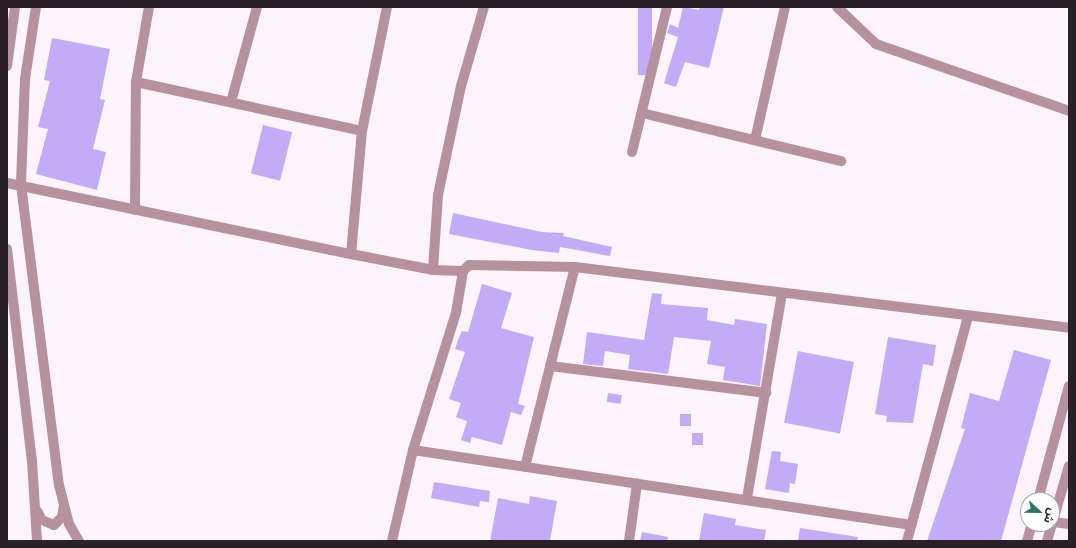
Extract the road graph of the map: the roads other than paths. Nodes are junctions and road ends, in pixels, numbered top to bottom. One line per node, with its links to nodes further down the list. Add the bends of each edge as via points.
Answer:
1 (15, 7): 10 (street)
2 (36, 7): 20 (street, via 25,79)
3 (149, 7): 11 (street)
4 (257, 7): 12 (street)
5 (387, 7): 15 (street)
6 (484, 7): 25 (street, via 461,86 438,195)
7 (667, 7): 14 (street)
8 (785, 7): 16 (street)
9 (837, 7): 13 (street, via 876,44)
10 (7, 66)
11 (136, 82): 12 (street); 21 (street)
12 (231, 102): 15 (street)
13 (1069, 111)
14 (642, 113): 16 (street); 17 (street)
15 (362, 131): 23 (street)
16 (755, 140): 18 (street)
17 (632, 152)
18 (841, 161)
19 (7, 183): 20 (street)
20 (21, 185): 21 (street); 40 (street, via 45,392)
21 (135, 210): 23 (street)
22 (7, 249): 41 (street)
23 (351, 254): 25 (street)
24 (575, 268): 26 (street, via 469,265); 27 (street); 30 (street)
25 (433, 270): 26 (street)
26 (463, 271): 33 (street, via 456,313)
27 (782, 293): 28 (street); 32 (street)
28 (968, 316): 29 (street); 42 (street)
29 (1069, 328)
30 (550, 366): 32 (street); 35 (street)
31 (1069, 386): 37 (street)
32 (766, 393): 38 (street)
33 (413, 450): 35 (street); 45 (street)
34 (1069, 466): 39 (street)
35 (525, 467): 36 (street)
36 (637, 484): 38 (street); 46 (street)
37 (1040, 492)
38 (746, 498): 42 (street)
39 (1060, 498)
40 (64, 505): 41 (street, via 62,516 54,525 42,520); 44 (street)
41 (36, 509): 43 (street)
42 (911, 525): 47 (street)
43 (37, 541)
44 (79, 541)
45 (392, 541)
46 (629, 541)
47 (906, 541)

